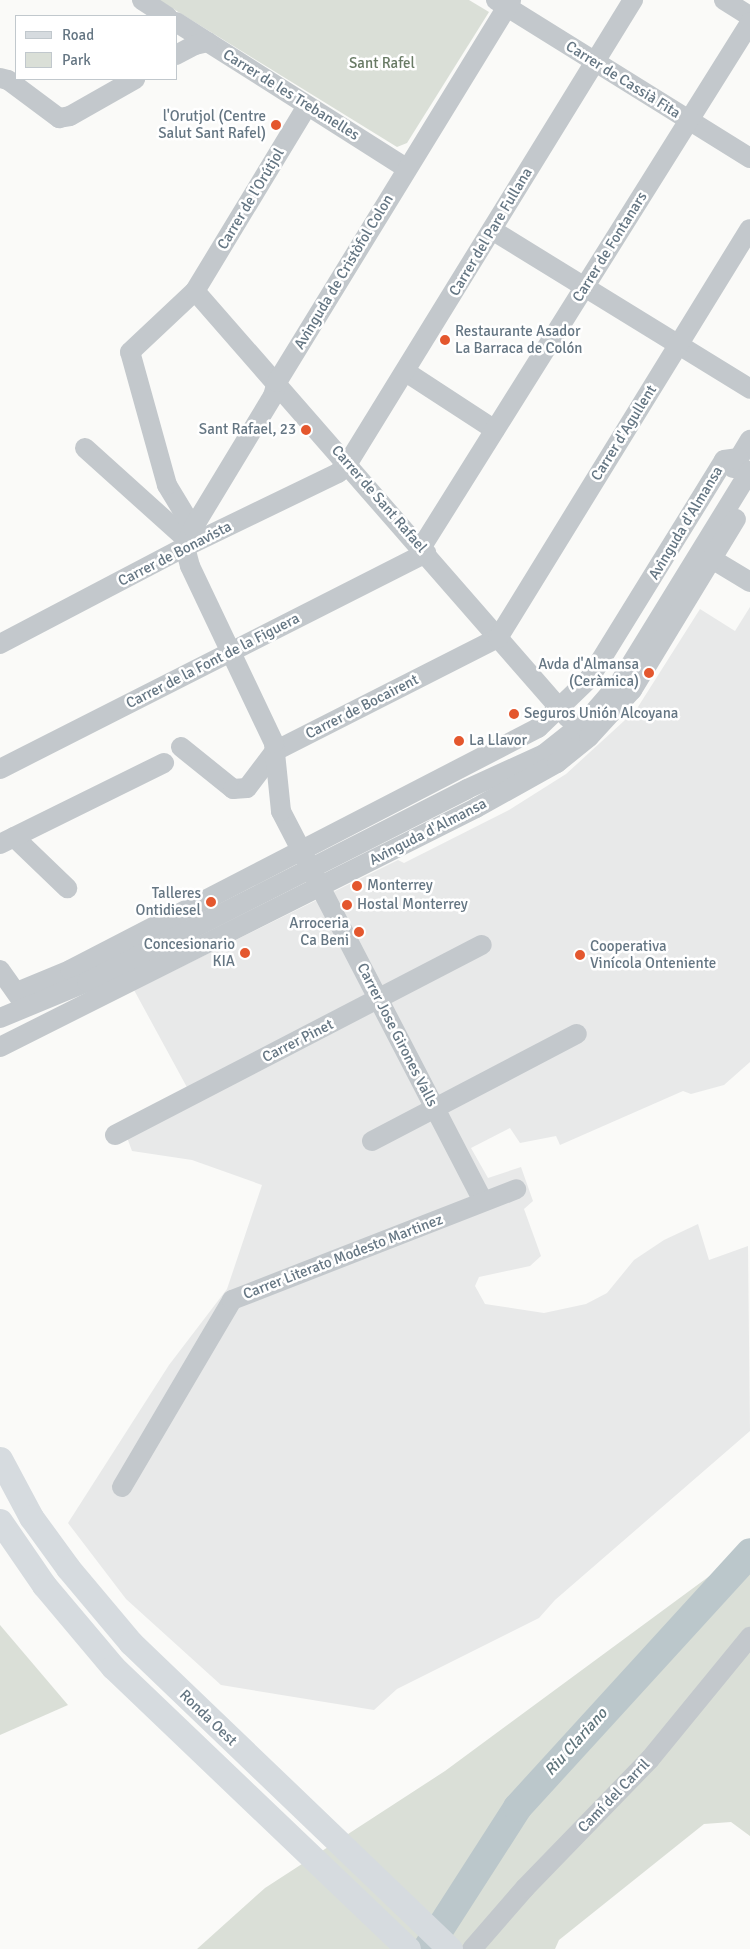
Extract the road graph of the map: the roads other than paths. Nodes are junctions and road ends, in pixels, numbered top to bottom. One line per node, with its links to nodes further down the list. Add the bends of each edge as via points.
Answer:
1 (142, 0): 5 (street)
2 (633, 0): 11 (street, Carrer del Pare Fullana)
3 (724, 0): 6 (street)
4 (505, 2): 11 (street, Carrer de Cassià Fita); 17 (street, Avinguda de Cristòfol Colon)
5 (165, 15)
6 (750, 16)
7 (178, 23): 9 (street, Carrer de les Trebanelles)
8 (750, 23): 15 (street, Carrer de Fontanars)
9 (208, 42): 10 (street); 14 (street, Carrer de les Trebanelles)
10 (178, 54)
11 (595, 62): 15 (street, Carrer de Cassià Fita); 19 (street, Carrer del Pare Fullana)
12 (0, 78): 13 (street, via 8,80 59,118 70,116)
13 (133, 80)
14 (307, 106): 17 (street, Carrer de les Trebanelles); 21 (street, Carrer de l'Orútjol)
15 (689, 122): 16 (street, Carrer de Cassià Fita); 20 (street, Carrer de Fontanars)
16 (750, 158)
17 (406, 168): 24 (street, Avinguda de Cristòfol Colon)
18 (750, 229): 22 (street, Carrer d'Agullent)
19 (492, 230): 20 (street); 23 (street, Carrer del Pare Fullana)
20 (585, 287): 22 (street); 26 (street, Carrer de Fontanars)
21 (195, 291): 24 (street, Carrer de Sant Rafael); 32 (street, Carrer de l'Orútjol, via 130,352 167,485)
22 (677, 346): 25 (street); 36 (street, Carrer d'Agullent)
23 (406, 372): 26 (street); 29 (street, Carrer del Pare Fullana)
24 (277, 382): 29 (street, Carrer de Sant Rafael); 32 (street, Avinguda de Cristòfol Colon, via 273,396)
25 (750, 389)
26 (495, 430): 33 (street, Carrer de Fontanars)
27 (750, 440): 30 (street, Avinguda d'Almansa)
28 (85, 448): 32 (street)
29 (348, 463): 32 (street, Carrer de Bonavista, via 338,473); 33 (street, Carrer de Sant Rafael)
30 (741, 466): 34 (street, via 697,540); 41 (street, Avinguda d'Almansa, via 724,460 589,679)
31 (750, 496): 34 (street, Avinguda d'Almansa)
32 (188, 539): 37 (street, Carrer de Bonavista); 38 (street, via 190,566)
33 (424, 550): 36 (street, Carrer de Sant Rafael); 38 (street, Carrer de la Font de la Figuera)
34 (706, 556): 35 (street); 39 (street, Avinguda d'Almansa); 40 (street, Avinguda d'Almansa, via 620,682)
35 (750, 582)
36 (498, 638): 41 (street, Carrer de Sant Rafael); 44 (street, Carrer de Bocairent)
37 (0, 644)
38 (231, 652): 44 (street); 46 (street, Carrer de la Font de la Figuera)
39 (624, 700): 40 (street); 42 (street, Avinguda d'Almansa)
40 (603, 701): 41 (street, via 591,706 580,718); 42 (street, via 605,712); 47 (street, Avinguda d'Almansa, via 587,720 544,754)
41 (562, 714): 47 (street, Avinguda d'Almansa); 50 (street, Avinguda d'Almansa)
42 (601, 725): 48 (street, Avinguda d'Almansa, via 557,763)
43 (181, 747): 44 (street, Carrer de Bocairent, via 238,790 252,785)
44 (275, 751): 50 (street, Carrer Jose Girones Valls, via 278,798)
45 (164, 763): 49 (street)
46 (0, 769)
47 (471, 786): 48 (street); 50 (street, Avinguda d'Almansa)
48 (476, 808): 51 (street, Avinguda d'Almansa)
49 (7, 841): 52 (street)
50 (306, 861): 51 (street, Carrer Jose Girones Valls); 56 (street, Avinguda d'Almansa, via 87,982)
51 (319, 887): 55 (street, Carrer Jose Girones Valls); 60 (street, Avinguda d'Almansa)
52 (67, 888)
53 (482, 946): 55 (street, Carrer Pinet)
54 (0, 970): 56 (street)
55 (378, 999): 61 (street, Carrer Jose Girones Valls); 62 (street, Carrer Pinet)
56 (24, 1000): 57 (street, Avinguda d'Almansa); 58 (street, Avinguda d'Almansa)
57 (0, 1010)
58 (0, 1018)
59 (577, 1034): 61 (street)
60 (0, 1047)
61 (435, 1110): 63 (street); 65 (street, Carrer Jose Girones Valls)
62 (115, 1135)
63 (372, 1141)
64 (516, 1189): 65 (street, Carrer Literato Modesto Martinez)
65 (483, 1201): 67 (street, Carrer Literato Modesto Martinez, via 361,1252 232,1300)
66 (0, 1459): 71 (main road, Ronda Oest, via 31,1517 68,1568 131,1643)
67 (122, 1487)
68 (0, 1521): 70 (main road, Ronda Oest, via 44,1585 113,1668)
69 (750, 1636): 72 (street, Camí del Carril, via 650,1759 525,1888)
70 (408, 1949)
71 (450, 1949)
72 (472, 1949)

